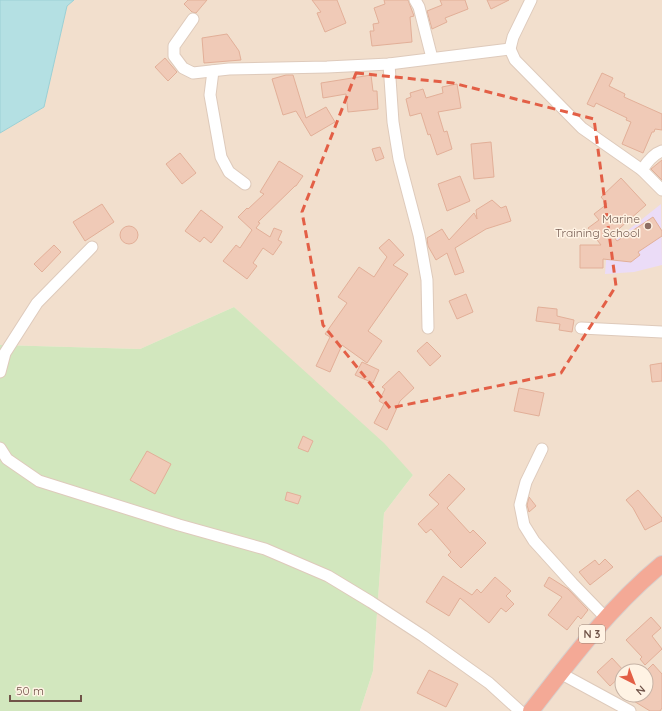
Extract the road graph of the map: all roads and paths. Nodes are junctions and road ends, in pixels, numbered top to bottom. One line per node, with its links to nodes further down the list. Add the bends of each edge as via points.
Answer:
1 (415, 0): 5 (street)
2 (531, 0): 4 (street)
3 (193, 19): 7 (street, via 174,46 174,56 183,68 193,73)
4 (510, 49): 5 (street); 9 (street, via 515,60 582,128)
5 (432, 58): 6 (street)
6 (389, 64): 7 (street); 13 (street, via 393,122 399,159 419,235 427,280)
7 (213, 71): 10 (street, via 210,95 221,157 229,172)
8 (662, 151): 9 (street, via 657,152)
9 (642, 170): 11 (street)
10 (245, 184)
11 (662, 190)
12 (92, 247): 16 (street, via 37,303 5,353)
13 (428, 328)
14 (581, 328): 15 (street)
15 (662, 332)
16 (0, 372)
17 (0, 448): 22 (street, via 7,459 39,481 265,549 328,576 371,602 489,683)
18 (542, 449): 20 (street, via 526,482 520,505 524,525 534,541)
19 (662, 564): 20 (highway, N 3)
20 (606, 618): 21 (highway, N 3)
21 (560, 673): 23 (highway, N 3); 24 (street)
22 (520, 711)
23 (531, 711)
24 (630, 711)

